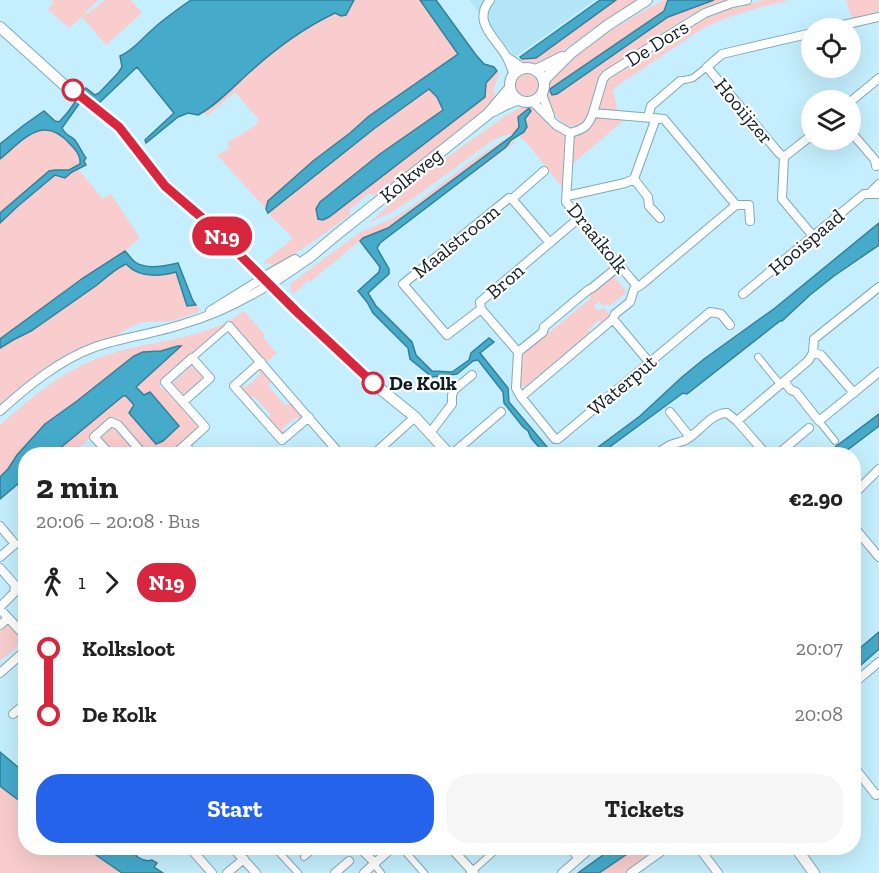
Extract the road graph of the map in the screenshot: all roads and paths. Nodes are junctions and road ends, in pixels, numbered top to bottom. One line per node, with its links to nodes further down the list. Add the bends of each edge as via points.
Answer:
1 (490, 0): 11 (street, via 485,6 484,22)
2 (747, 0): 20 (street, De Dors, via 705,13 606,75)
3 (646, 2): 8 (street)
4 (879, 17): 5 (street)
5 (861, 21)
6 (0, 27): 42 (street, via 63,84 119,127 165,186)
7 (801, 36): 9 (street, Hooiijzer, via 722,54)
8 (571, 53): 10 (street); 14 (street)
9 (707, 68): 13 (street); 27 (street, Hooiijzer)
10 (536, 70): 11 (street); 14 (street)
11 (518, 71): 15 (street)
12 (879, 78): 16 (street)
13 (680, 81): 22 (street, via 651,106)
14 (544, 82): 17 (street)
15 (510, 88): 18 (street); 21 (street, Kolkweg)
16 (861, 93)
17 (542, 94): 19 (street); 23 (street)
18 (519, 100): 19 (street); 21 (street, Kolkweg)
19 (532, 101): 23 (street)
20 (593, 113): 22 (street); 24 (street, via 589,124)
21 (488, 114): 42 (street, Kolkweg, via 334,236)
22 (652, 118): 30 (street); 35 (street, via 664,119)
23 (553, 122): 24 (street)
24 (570, 133): 33 (street, Draaikolk)
25 (801, 144): 27 (street)
26 (861, 144): 28 (street)
27 (784, 157): 39 (street, via 782,199)
28 (876, 161)
29 (544, 171): 34 (street, Maalstroom)
30 (634, 179): 33 (street); 37 (street)
31 (879, 184): 32 (street, Hooispaad)
32 (875, 193): 39 (street, Hooispaad, via 864,194)
33 (567, 196): 36 (street, Draaikolk, via 566,202)
34 (512, 199): 40 (street, Maalstroom); 46 (street, Maalstroom, via 508,198 403,284 447,335)
35 (736, 205): 38 (street, via 749,205); 43 (street, Draaikolk)
36 (579, 218): 40 (street, Bron); 41 (street, Draaikolk)
37 (660, 218)
38 (750, 221)
39 (813, 236): 45 (street, Hooispaad)
40 (550, 243): 46 (street, Bron, via 480,302)
41 (619, 266): 43 (street, Draaikolk); 50 (street)
42 (267, 281): 62 (street, via 183,325 85,351 47,373); 66 (street, via 373,383)
43 (637, 286): 47 (street, Draaikolk, via 630,302)
44 (879, 287): 51 (street, via 814,339)
45 (743, 294)
46 (481, 309): 50 (street, Bron)
47 (613, 319): 55 (street); 60 (street, Draaikolk)
48 (730, 325): 55 (street, Waterput, via 721,314 710,312)
49 (229, 326): 53 (street); 54 (street)
50 (518, 352): 60 (street, via 516,388)
51 (813, 353): 58 (street); 59 (street, via 821,355)
52 (758, 357): 58 (street)
53 (192, 358): 61 (street, via 210,378); 61 (street, via 165,382)
54 (261, 362): 65 (street); 65 (street, via 234,386 282,440)
55 (649, 362): 60 (street, Waterput, via 558,439)
56 (879, 372): 59 (street)
57 (472, 375): 70 (street, via 454,390 452,404)
58 (782, 383): 67 (street); 68 (street, via 796,392)
59 (854, 393): 68 (street)
60 (521, 397)
61 (183, 402): 73 (street, via 205,427)
62 (0, 411)
63 (501, 412): 79 (street)
64 (670, 412): 71 (street)
65 (309, 417): 76 (street)
66 (415, 417): 70 (street); 77 (street)
67 (737, 421): 71 (street, via 720,413); 81 (street)
68 (819, 421): 72 (street)
69 (809, 428): 82 (street)
70 (430, 433): 78 (street)
71 (690, 437): 80 (street)
72 (835, 441)
73 (185, 445)
74 (103, 447): 75 (street, via 94,437 111,422)
75 (137, 447)
76 (334, 447)
77 (382, 447)
78 (444, 447)
79 (459, 447)
80 (666, 447)
81 (760, 447)
82 (786, 447)
83 (879, 469): 84 (street)
84 (861, 487)
85 (0, 526): 87 (street, via 15,544)
86 (861, 538): 88 (street)
87 (0, 557)
88 (879, 557)
89 (0, 568): 90 (street, via 15,585 15,593)
90 (0, 608): 91 (street)
91 (8, 618): 92 (street); 93 (street)
92 (0, 625)
93 (18, 629)
94 (18, 659): 96 (street)
95 (876, 665): 97 (street); 98 (street)
96 (0, 673)
97 (879, 676)
98 (861, 677)
99 (18, 709): 100 (street)
100 (12, 714)
101 (861, 775): 102 (street)
102 (878, 794)
103 (196, 855): 123 (street)
104 (240, 855): 119 (street)
105 (281, 855): 126 (street)
106 (306, 855): 117 (street)
107 (366, 855): 121 (street)
108 (384, 855): 121 (street)
109 (408, 855): 130 (street)
110 (457, 855): 122 (street)
111 (490, 855): 122 (street)
112 (576, 855): 118 (street)
113 (583, 855): 118 (street)
114 (656, 855): 132 (street)
115 (704, 855): 133 (street)
116 (801, 855): 134 (street)
117 (304, 857)
118 (579, 858): 131 (street)
119 (244, 859): 124 (street); 125 (street)
120 (349, 861): 127 (street)
121 (374, 864): 128 (street); 129 (street)
122 (472, 872)
123 (212, 873)
124 (227, 873)
125 (256, 873)
126 (298, 873)
127 (335, 873)
128 (364, 873)
129 (381, 873)
130 (424, 873)
131 (562, 873)
132 (631, 873)
133 (718, 873)
134 (814, 873)

